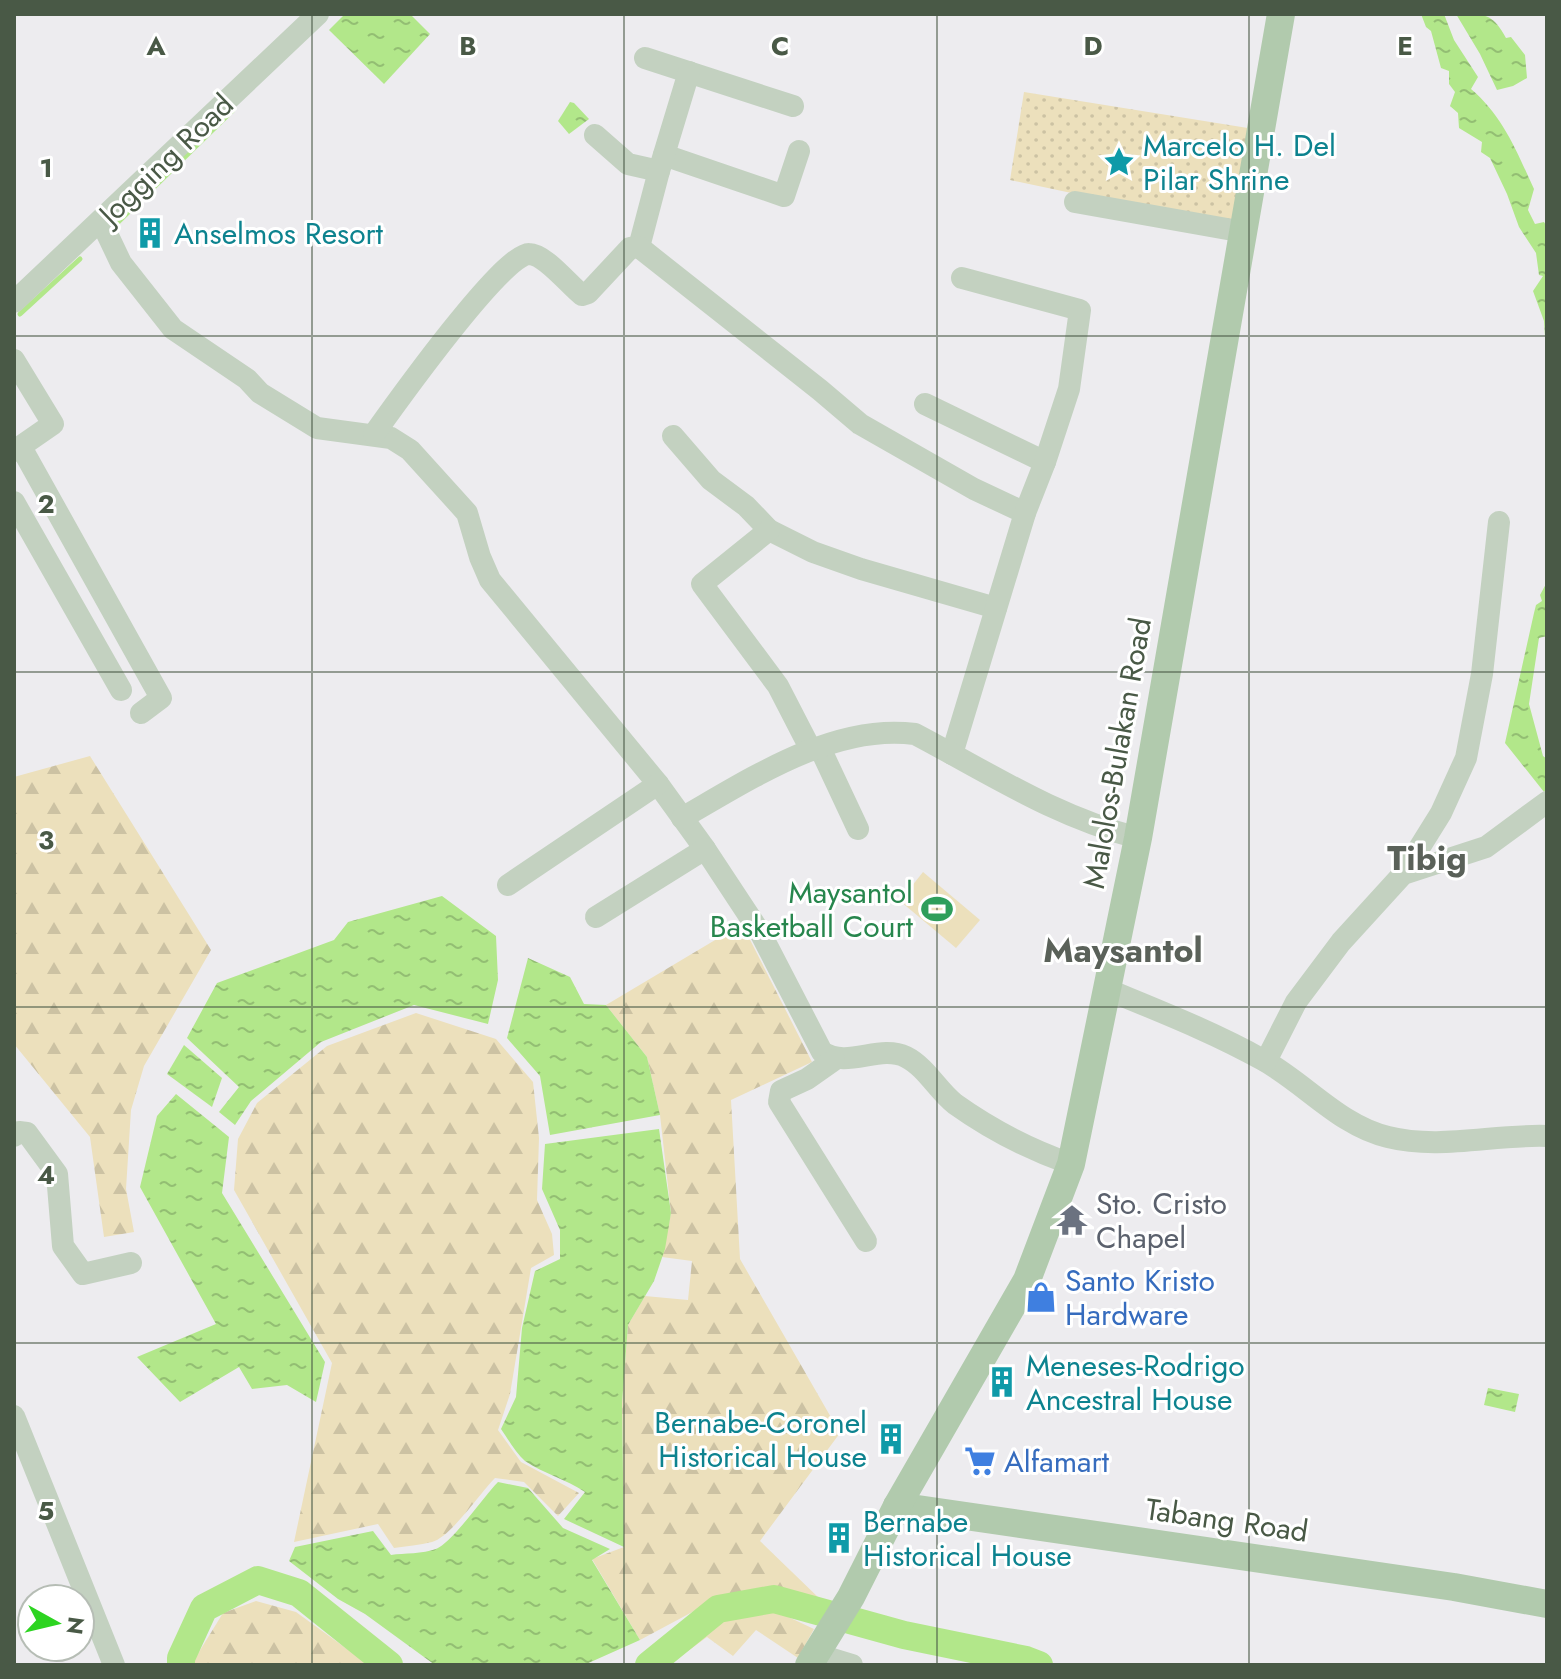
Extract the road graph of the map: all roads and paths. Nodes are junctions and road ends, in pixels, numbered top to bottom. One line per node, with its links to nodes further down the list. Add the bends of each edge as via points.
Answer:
1 (318, 14): 10 (street, Jogging Road)
2 (1281, 14): 11 (main road, Malolos-Bulakan Road)
3 (645, 58): 4 (street)
4 (689, 72): 5 (street); 8 (street)
5 (793, 106)
6 (595, 135): 8 (street, via 628,164)
7 (799, 151): 8 (street, via 784,196)
8 (661, 163): 12 (street)
9 (1075, 202): 11 (street)
10 (101, 221): 14 (street, Jogging Road); 17 (street, via 121,263 173,329 317,428)
11 (1244, 232): 34 (main road, Malolos-Bulakan Road)
12 (639, 247): 17 (street, via 630,248 582,295 542,258 520,255 479,296); 22 (street, via 860,424)
13 (962, 278): 20 (street, via 1080,310 1069,389)
14 (14, 302)
15 (14, 360): 19 (street, via 53,424)
16 (925, 404): 20 (street)
17 (374, 434): 30 (street, via 410,450 467,513 490,580)
18 (673, 436): 24 (street, via 711,480)
19 (18, 449): 27 (street, via 161,698)
20 (1045, 462): 22 (street)
21 (14, 502): 26 (street)
22 (1025, 513): 25 (street)
23 (1499, 522): 36 (street, via 1482,674 1466,758 1441,813)
24 (769, 530): 25 (street, via 861,569); 28 (street, via 702,584 778,686)
25 (996, 608): 29 (street)
26 (121, 690)
27 (141, 713)
28 (816, 749): 29 (street, via 893,731 915,734); 32 (street); 33 (street)
29 (952, 754): 34 (street, via 1040,803)
30 (658, 784): 32 (street); 37 (street)
31 (1545, 804): 36 (street, via 1486,847)
32 (682, 818): 35 (street)
33 (858, 829)
34 (1138, 838): 39 (main road, Malolos-Bulakan Road)
35 (705, 849): 38 (street); 40 (street, via 761,934 815,1042)
36 (1403, 874): 41 (street, via 1296,1002)
37 (508, 885)
38 (596, 917)
39 (1106, 989): 41 (street); 44 (main road, Malolos-Bulakan Road)
40 (834, 1060): 44 (street, via 883,1053 906,1057 954,1103 1039,1153); 45 (street, via 781,1091 779,1102)
41 (1266, 1061): 43 (street, via 1358,1127 1386,1137 1418,1143)
42 (14, 1136): 46 (street, via 27,1133 57,1174 63,1246 83,1274)
43 (1547, 1136)
44 (1071, 1164): 48 (main road, Malolos-Bulakan Road, via 1027,1280)
45 (866, 1241)
46 (131, 1263)
47 (14, 1416): 51 (street)
48 (897, 1506): 49 (main road, Tabang Road); 50 (main road, Malolos-Bulakan Road)
49 (1547, 1604)
50 (818, 1651): 52 (street)
51 (114, 1665)
52 (852, 1665)

